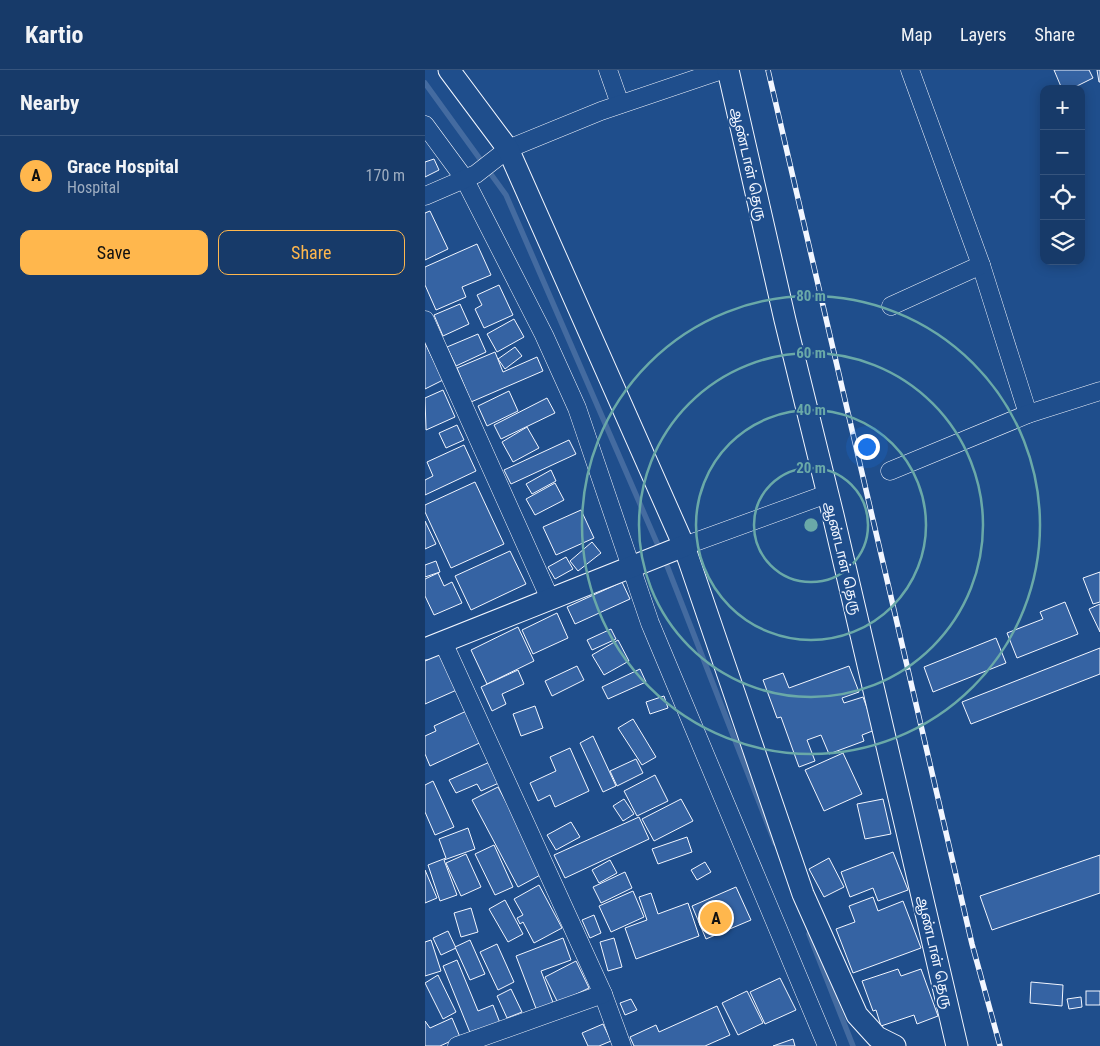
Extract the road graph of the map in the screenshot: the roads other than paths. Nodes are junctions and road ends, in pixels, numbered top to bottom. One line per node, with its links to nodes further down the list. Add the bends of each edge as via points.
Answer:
1 (449, 70): 8 (street)
2 (608, 70): 6 (street)
3 (721, 70): 6 (street)
4 (728, 70): 17 (street, ஆண்டாள் தெரு)
5 (911, 70): 11 (street)
6 (620, 104): 8 (street)
7 (425, 125): 9 (street)
8 (502, 153): 9 (street); 18 (street)
9 (470, 176): 10 (street); 19 (street, via 577,408)
10 (425, 196)
11 (981, 266): 12 (street); 15 (street)
12 (891, 306)
13 (425, 320): 20 (street)
14 (1100, 391): 15 (street)
15 (1029, 414): 16 (street)
16 (890, 471)
17 (827, 494): 18 (street); 27 (street, ஆண்டாள் தெரு)
18 (678, 548): 19 (street); 26 (street, via 803,894 857,1015 877,1037)
19 (640, 563): 20 (street); 25 (street, via 650,623)
20 (550, 599): 21 (street)
21 (434, 646): 22 (street)
22 (603, 994): 23 (street); 24 (street)
23 (457, 1046)
24 (622, 1046)
25 (827, 1046)
26 (895, 1046)
27 (957, 1046)

